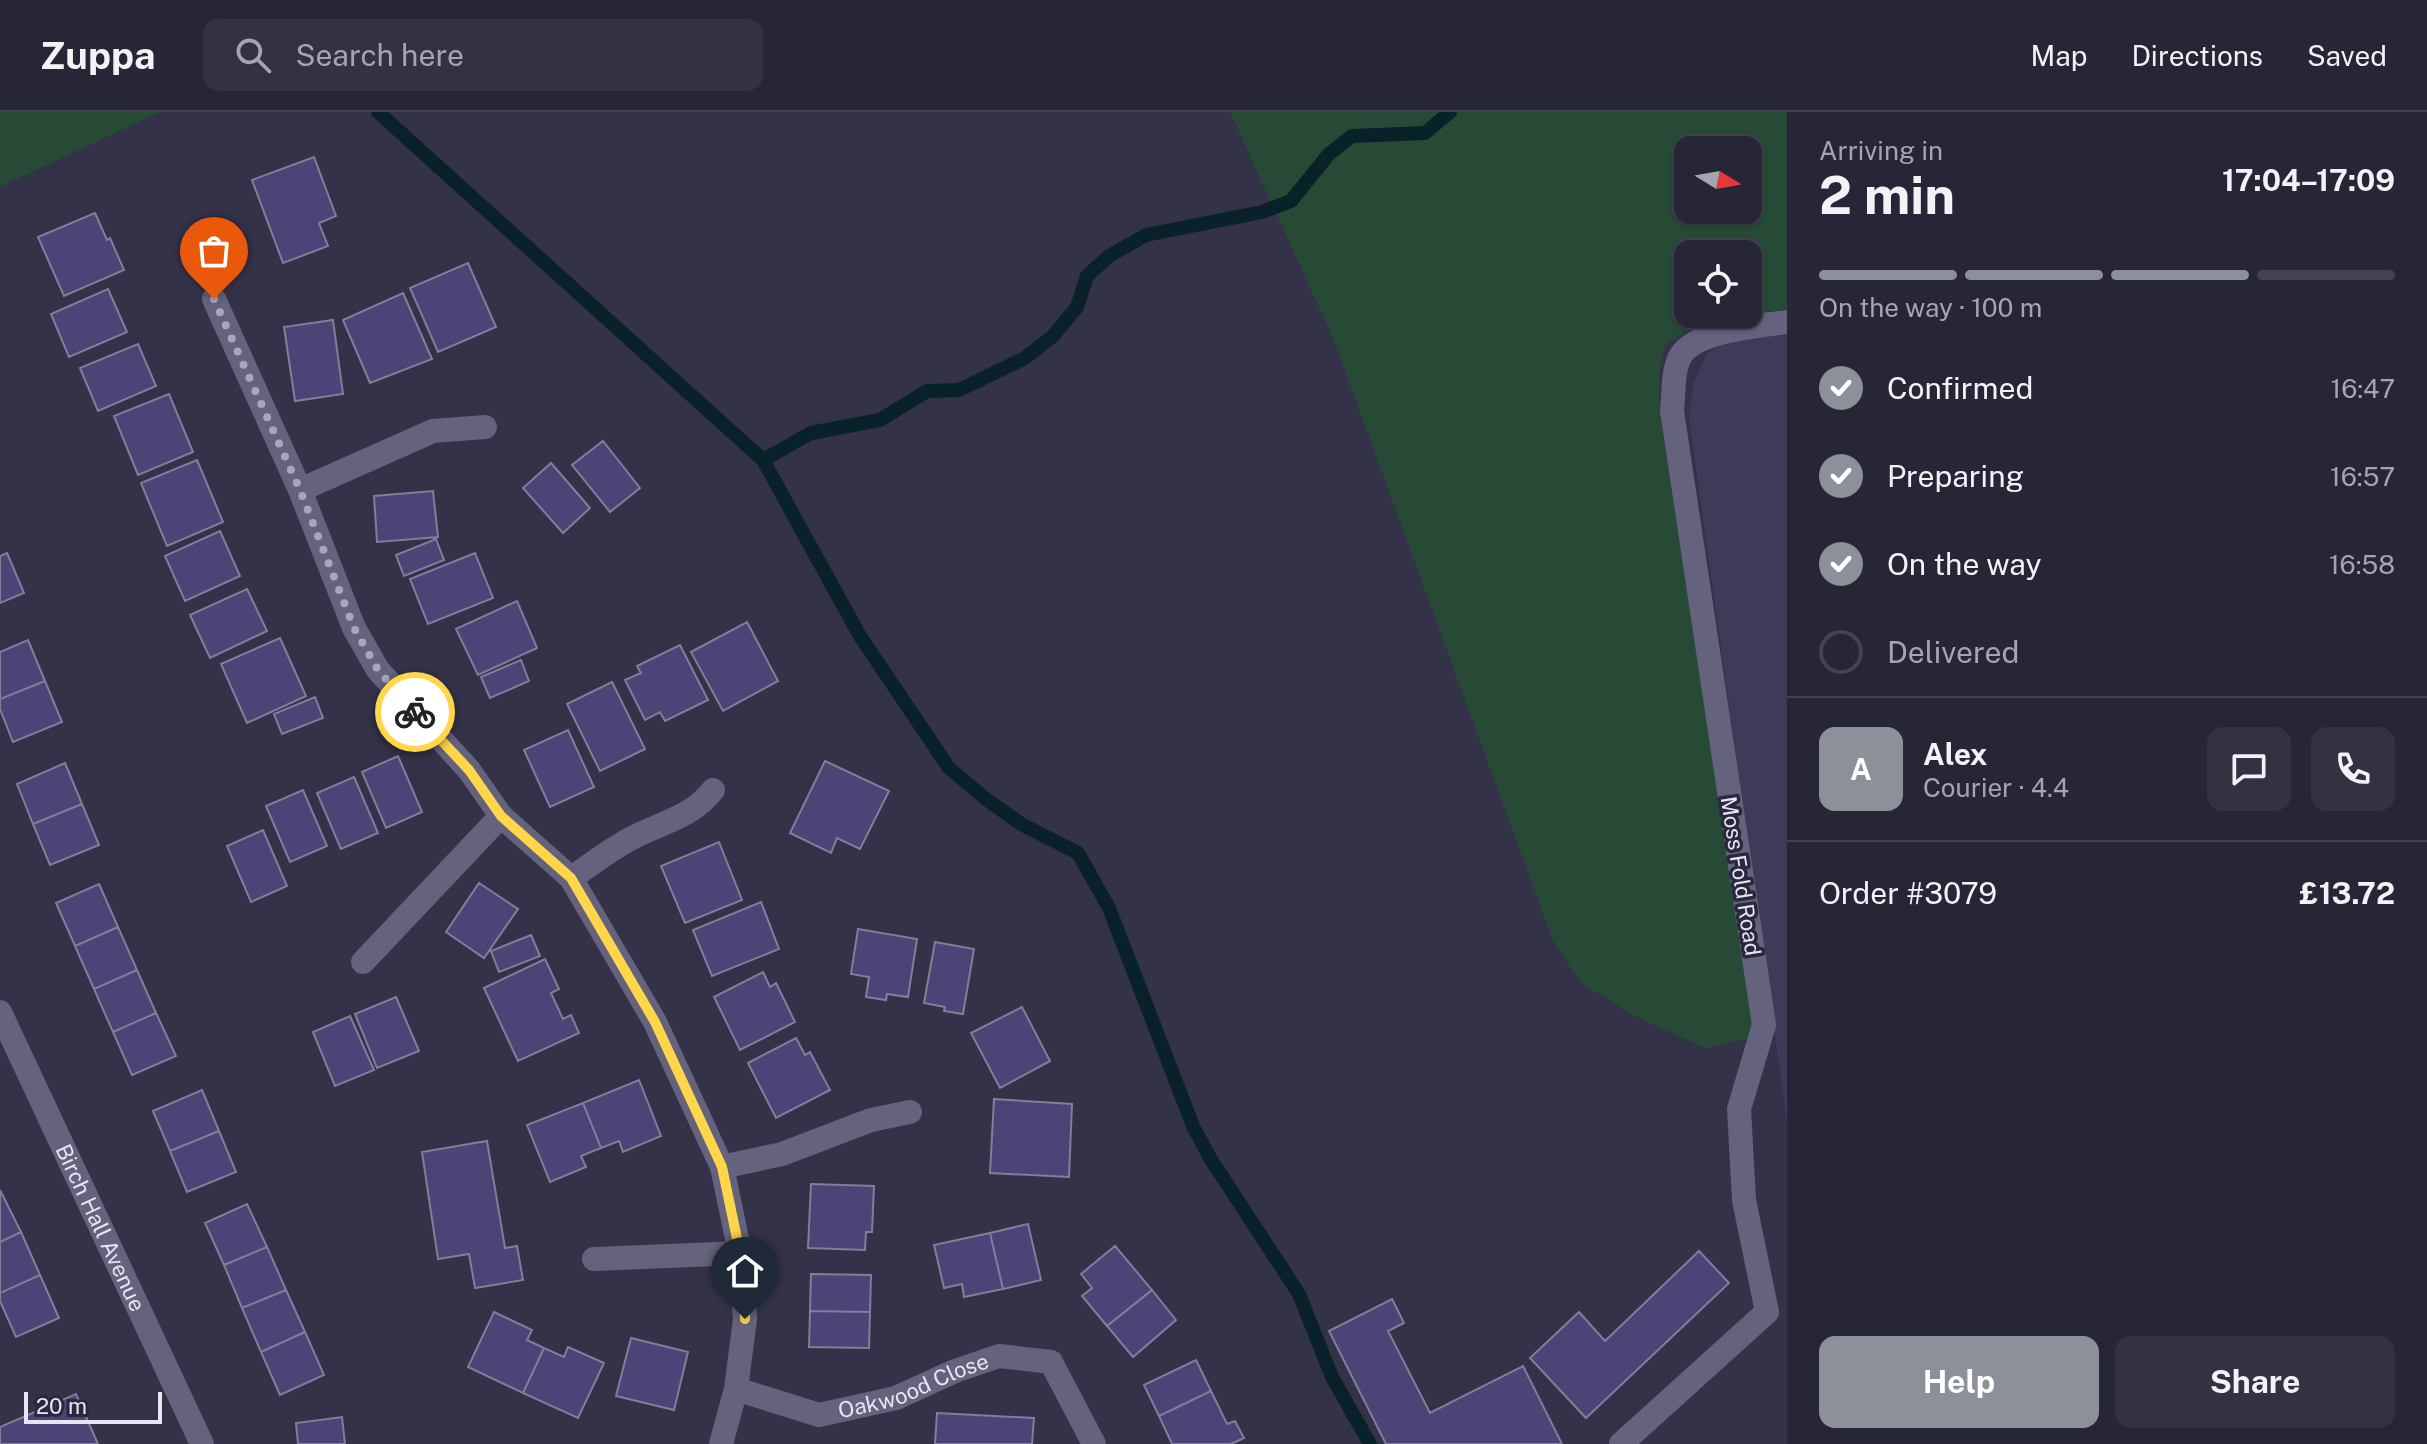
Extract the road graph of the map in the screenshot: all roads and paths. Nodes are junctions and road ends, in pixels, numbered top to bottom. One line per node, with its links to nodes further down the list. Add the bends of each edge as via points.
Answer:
1 (214, 299): 4 (street)
2 (1787, 322): 18 (street, Moss Fold Road, via 1731,330 1692,344 1680,356 1672,411 1764,1025 1739,1109 1744,1200 1767,1312)
3 (485, 427): 4 (street, via 433,431)
4 (300, 490): 6 (street, via 354,628 378,670 469,770)
5 (713, 790): 7 (street, via 678,819 633,837)
6 (501, 816): 7 (street); 8 (street)
7 (571, 878): 11 (street, via 655,1022)
8 (363, 962)
9 (0, 1012): 15 (street, Birch Hall Avenue)
10 (910, 1112): 11 (street, via 871,1120 782,1154)
11 (722, 1167): 12 (street)
12 (740, 1253): 13 (street); 14 (street, via 745,1319)
13 (594, 1259)
14 (736, 1389): 16 (street); 17 (street, Oakwood Close, via 819,1415 896,1398 999,1356 1051,1362)
15 (202, 1444)
16 (721, 1444)
17 (1094, 1444)
18 (1621, 1444)

